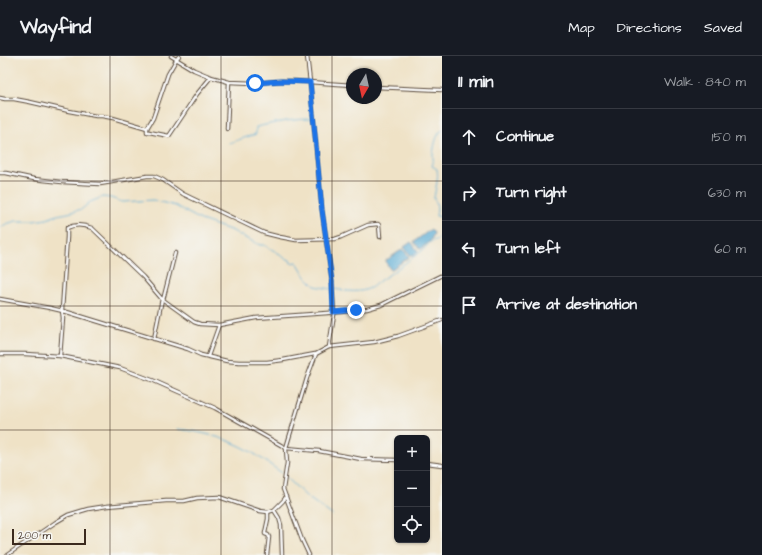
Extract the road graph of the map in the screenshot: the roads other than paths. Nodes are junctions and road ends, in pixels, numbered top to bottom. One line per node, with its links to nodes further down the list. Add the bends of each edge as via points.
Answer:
1 (170, 56): 4 (street)
2 (179, 56): 4 (street)
3 (307, 56): 7 (street)
4 (176, 60): 5 (street); 12 (street)
5 (211, 77): 6 (street); 12 (street, via 170,136 147,132)
6 (229, 82): 7 (street); 13 (street)
7 (310, 82): 8 (street); 16 (street)
8 (346, 85)
9 (382, 87): 10 (street)
10 (442, 90)
11 (0, 98): 12 (street, via 113,118)
12 (147, 128)
13 (228, 129)
14 (0, 173): 16 (street, via 34,179 100,184 154,176 183,194 264,233 296,240)
15 (380, 237): 16 (street, via 378,224 368,225 340,238)
16 (326, 240): 22 (street, via 332,281)
17 (175, 253): 20 (street)
18 (442, 275): 22 (street, via 381,305)
19 (0, 299): 21 (street)
20 (162, 300): 21 (street, via 143,277 92,228 80,225 66,228); 24 (street, via 194,322); 25 (street)
21 (62, 310): 25 (street); 29 (street)
22 (333, 312): 24 (street, via 256,318); 26 (street)
23 (442, 320): 26 (street, via 374,342)
24 (219, 325): 30 (street)
25 (154, 339): 30 (street)
26 (329, 347): 28 (street)
27 (0, 354): 29 (street)
28 (316, 354): 30 (street, via 267,362 227,361); 31 (street)
29 (60, 356): 31 (street, via 120,368 152,380 215,408)
30 (208, 356)
31 (286, 448): 32 (street, via 319,451 361,460); 35 (street, via 287,462 283,489)
32 (394, 460)
33 (430, 463): 34 (street)
34 (442, 465)
35 (286, 497): 36 (street); 41 (street)
36 (274, 510): 37 (street); 40 (street, via 281,525)
37 (268, 512): 38 (street, via 219,497 88,509 68,515); 39 (street, via 265,533 269,537)
38 (7, 555)
39 (267, 555)
40 (282, 555)
41 (309, 555)

